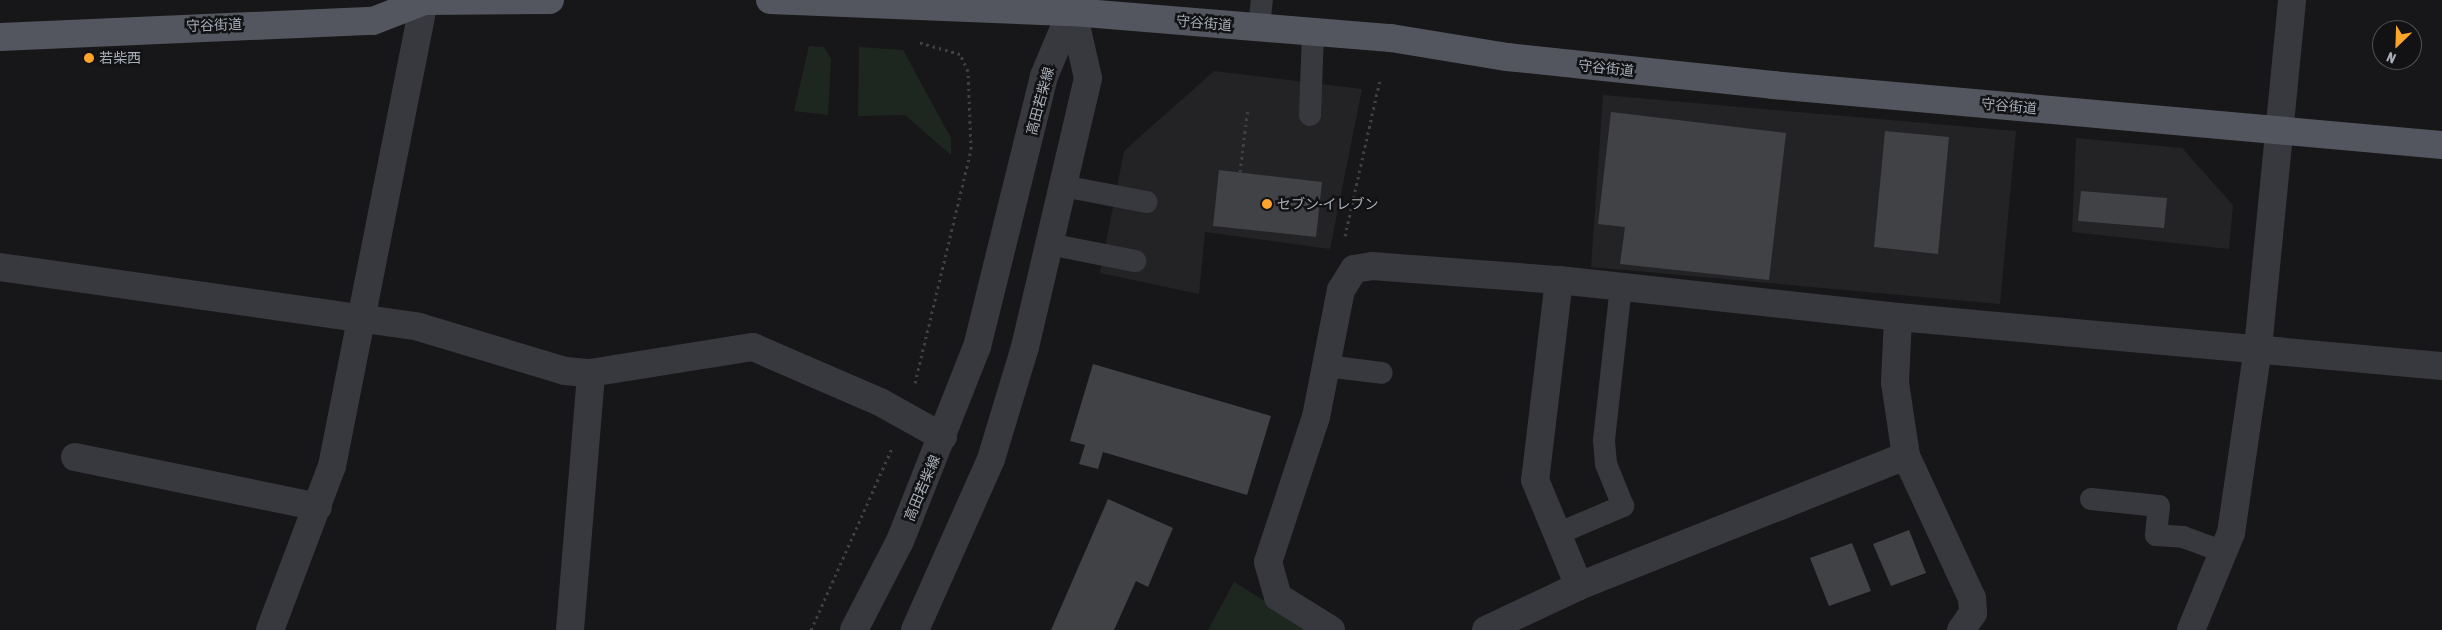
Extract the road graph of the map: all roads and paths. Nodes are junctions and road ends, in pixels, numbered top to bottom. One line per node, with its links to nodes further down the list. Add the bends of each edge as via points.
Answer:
1 (424, 0): 2 (main road, 守谷街道); 9 (main road, 守谷街道, via 373,21); 26 (street)
2 (550, 0)
3 (770, 0): 6 (main road, 守谷街道)
4 (1262, 0): 7 (lane)
5 (2292, 0): 14 (street)
6 (1074, 6): 7 (main road, 守谷街道); 17 (street, via 1088,78); 33 (street, 高田若柴線, via 1044,76 977,347)
7 (1259, 27): 8 (main road, 守谷街道)
8 (1313, 32): 13 (lane); 14 (main road, 守谷街道, via 1754,83)
9 (0, 36)
10 (909, 39): 32 (path, via 960,54 968,71 971,150 924,360)
11 (1380, 78): 22 (path, via 1343,245)
12 (1248, 107): 16 (path)
13 (1310, 115)
14 (2278, 130): 15 (main road, 守谷街道); 27 (street)
15 (2442, 145)
16 (1240, 172)
17 (1063, 186): 18 (lane); 19 (street)
18 (1146, 202)
19 (1049, 244): 20 (lane); 45 (street, via 1025,347 990,459)
20 (1135, 261)
21 (0, 266): 26 (street)
22 (1354, 269): 23 (street, via 1372,266); 28 (street, via 1341,290)
23 (1559, 280): 24 (street); 38 (street, via 1535,480)
24 (1621, 286): 25 (street); 38 (lane, via 1604,440 1606,464 1623,506)
25 (1898, 317): 27 (street); 34 (street, via 1895,383)
26 (362, 318): 32 (street, via 419,328 565,370 590,373 753,347 880,402); 37 (street, via 332,466)
27 (2258, 348): 29 (street); 39 (street, via 2231,533)
28 (1326, 366): 30 (lane); 46 (street, via 1316,418 1268,562 1278,597)
29 (2442, 366)
30 (1382, 373)
31 (590, 385): 42 (street)
32 (902, 417): 33 (street); 43 (path, via 890,458)
33 (943, 437): 44 (street, 高田若柴線, via 900,541)
34 (1906, 456): 40 (street); 48 (street, via 1972,598 1973,613)
35 (76, 457): 37 (street)
36 (2091, 498): 39 (lane, via 2160,506 2156,534 2184,537)
37 (318, 507): 41 (street)
38 (1557, 534): 40 (street)
39 (2224, 552): 49 (street)
40 (1579, 586): 47 (street)
41 (270, 630)
42 (570, 630)
43 (811, 630)
44 (854, 630)
45 (915, 630)
46 (1331, 630)
47 (1486, 630)
48 (1961, 630)
49 (2191, 630)

